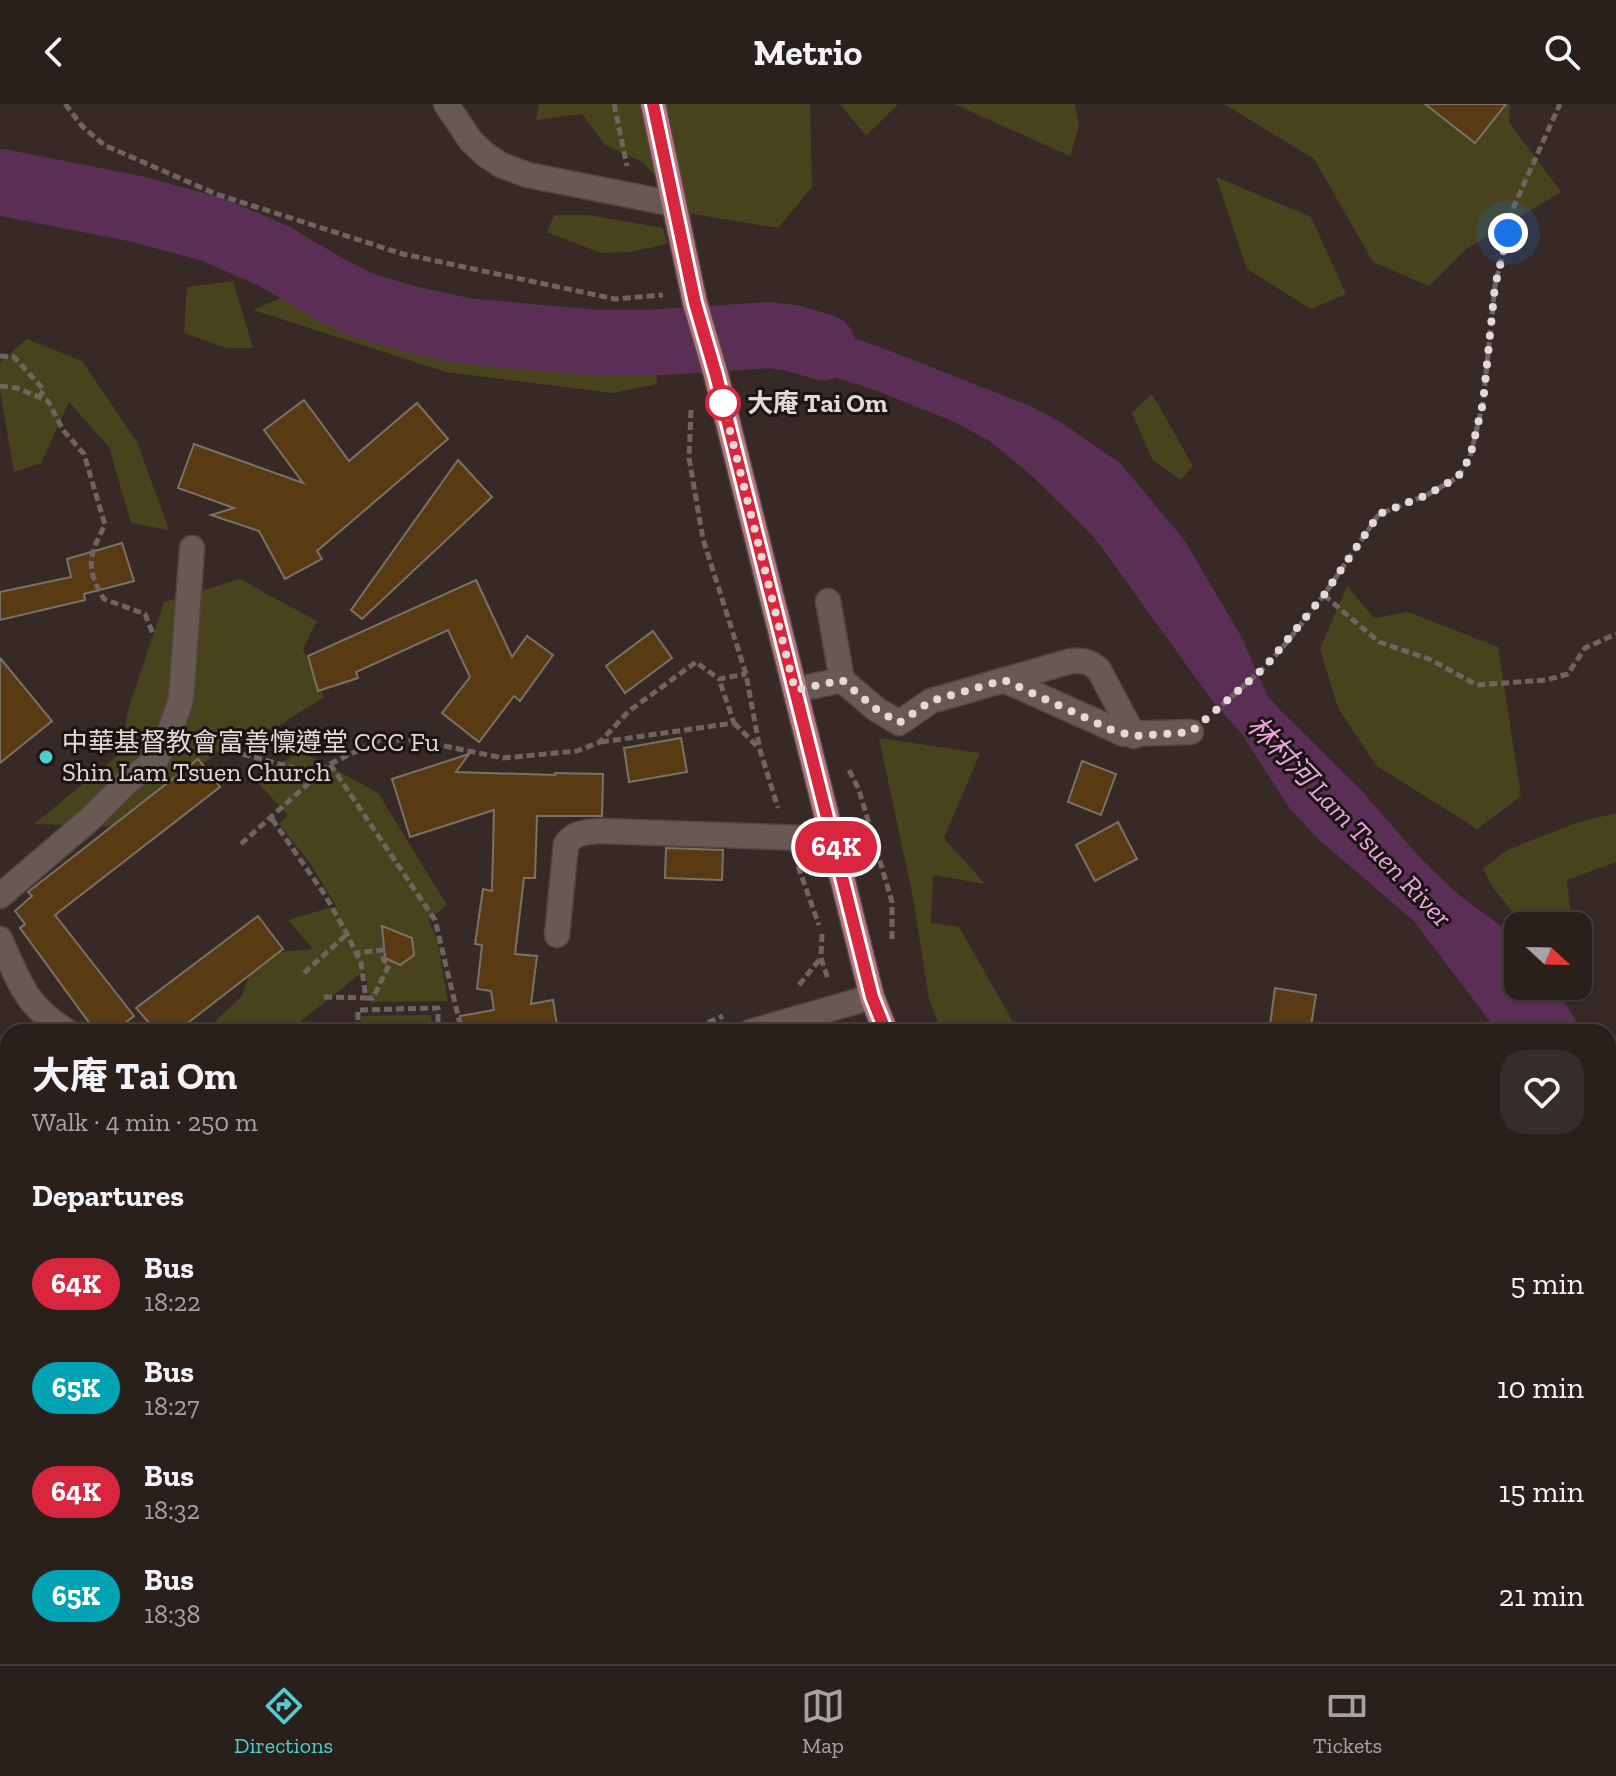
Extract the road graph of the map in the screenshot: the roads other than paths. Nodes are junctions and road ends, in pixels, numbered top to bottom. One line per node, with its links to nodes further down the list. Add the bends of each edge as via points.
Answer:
1 (446, 104): 3 (street, via 471,141 501,165)
2 (653, 104): 3 (main road)
3 (674, 204): 8 (main road)
4 (192, 548): 12 (street, via 181,699 156,760)
5 (828, 601): 6 (street)
6 (842, 680): 7 (street, via 899,723 931,701); 8 (street)
7 (1004, 680): 10 (street); 10 (street, via 1071,661 1089,662 1104,678)
8 (795, 690): 11 (main road)
9 (1191, 732): 10 (street)
10 (1134, 736)
11 (834, 839): 13 (street, via 577,834 566,844); 15 (main road)
12 (0, 896)
13 (557, 935)
14 (0, 939): 16 (street)
15 (872, 997): 17 (street); 18 (main road)
16 (38, 1024)
17 (777, 1024)
18 (883, 1024)

